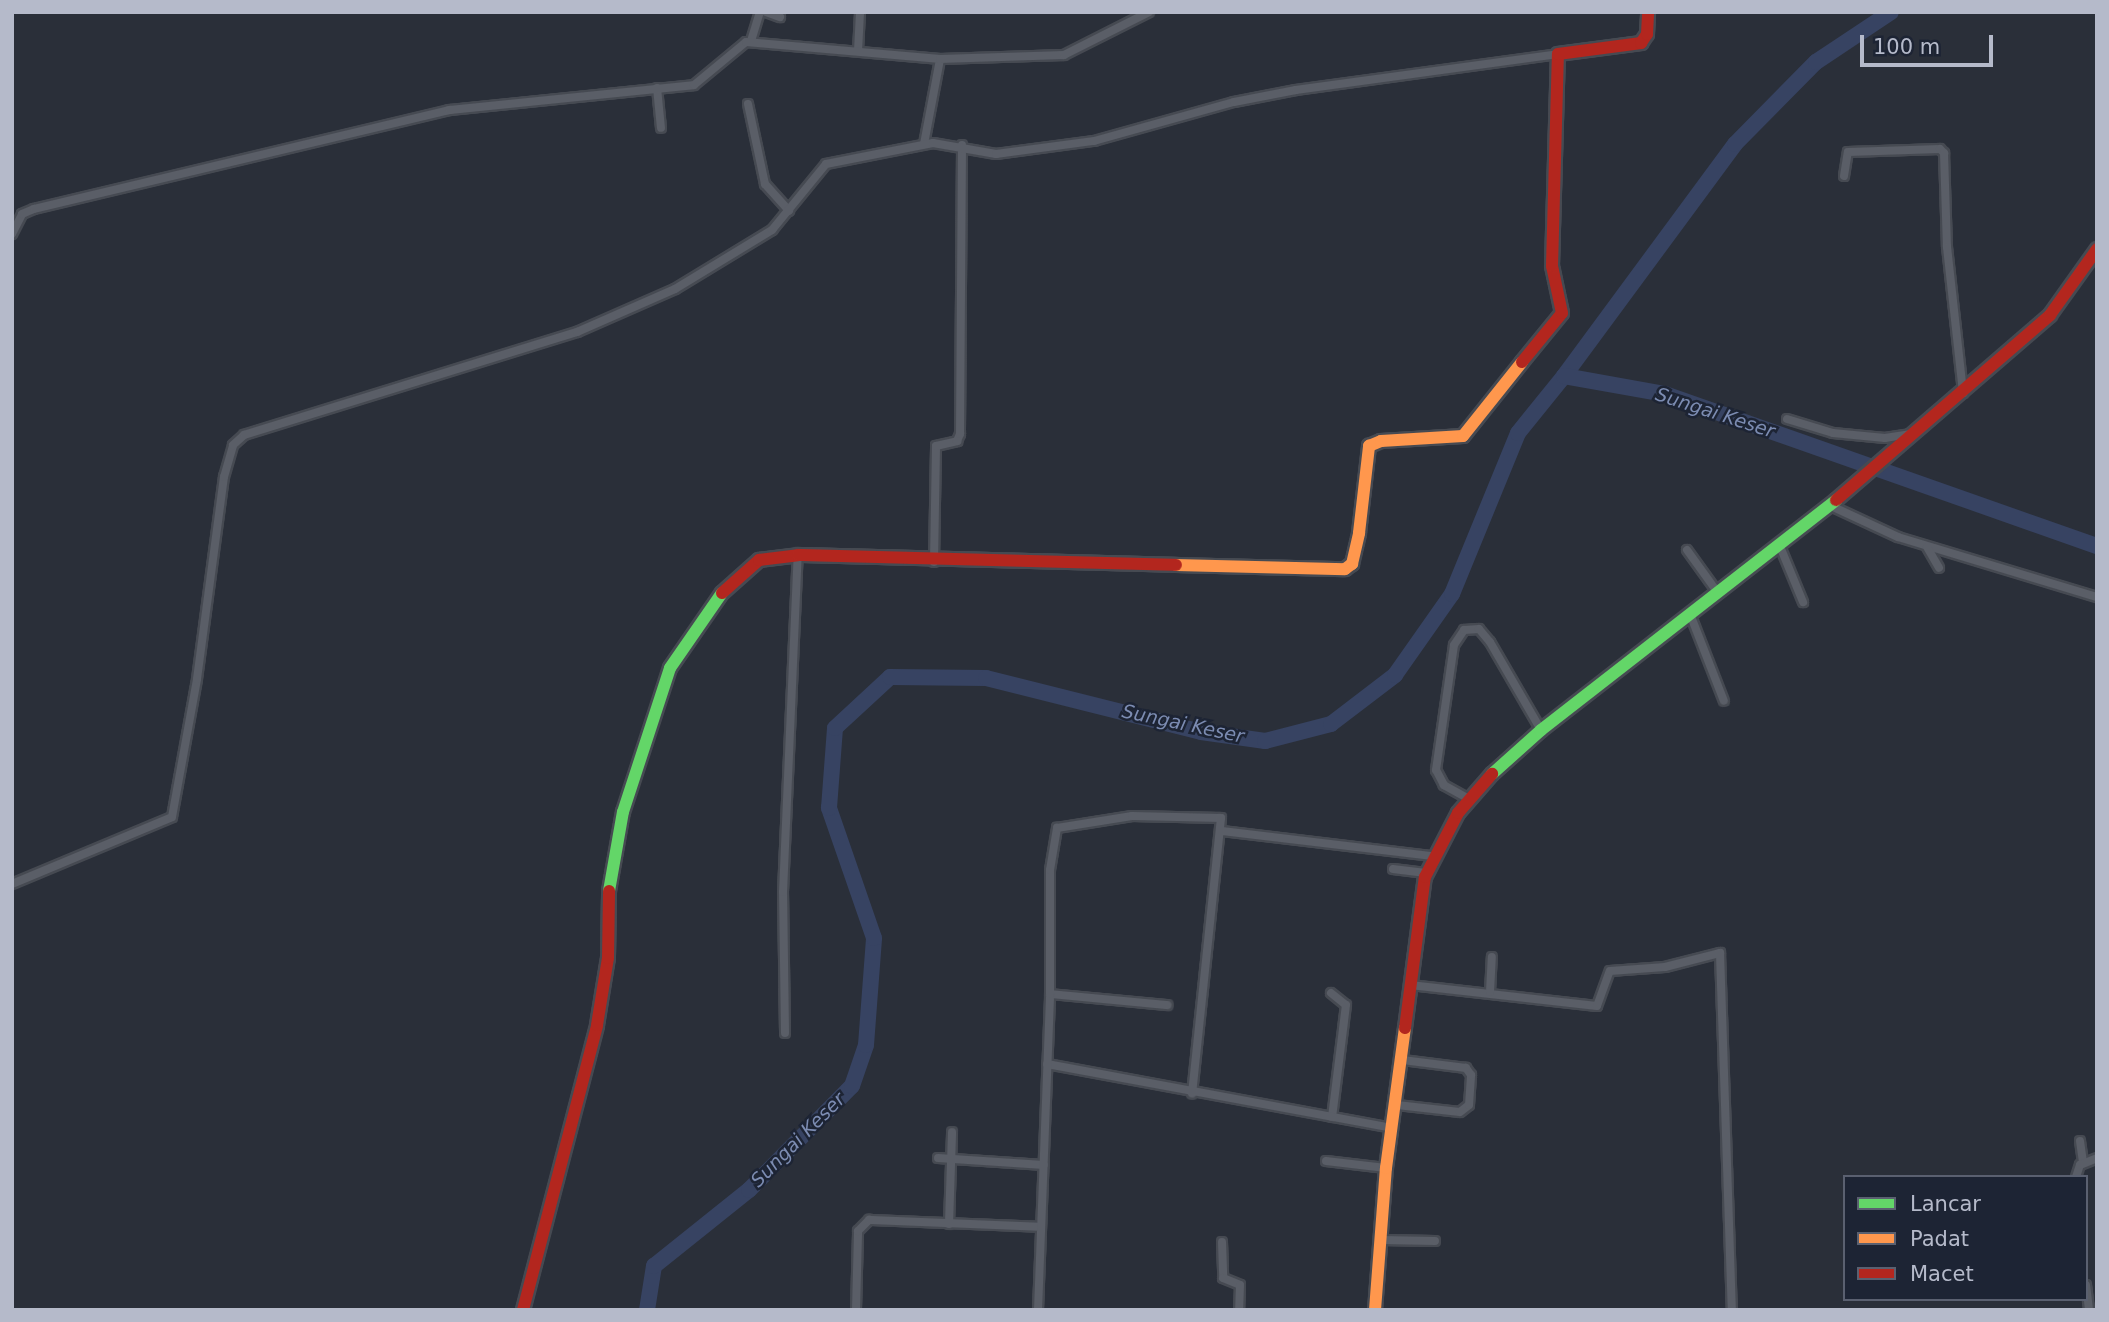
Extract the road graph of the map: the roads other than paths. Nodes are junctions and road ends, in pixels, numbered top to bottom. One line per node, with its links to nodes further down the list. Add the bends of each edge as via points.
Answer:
1 (760, 12): 7 (street)
2 (766, 12): 6 (street)
3 (860, 12): 8 (street)
4 (1149, 12): 10 (street, via 1064,55)
5 (1648, 12): 9 (main road, via 1647,34 1641,43)
6 (780, 17)
7 (751, 41): 8 (street); 11 (street, via 727,55 700,82)
8 (858, 51): 10 (street)
9 (1558, 55): 15 (street, via 1296,90 1192,113 1112,139 1004,154); 28 (main road, via 1552,266 1562,313 1462,436 1381,441 1369,446 1359,533 1349,567 1333,571)
10 (940, 61): 14 (street)
11 (657, 88): 13 (street); 18 (street, via 449,110 33,209 22,214)
12 (748, 104): 17 (street, via 765,184)
13 (661, 128)
14 (924, 144): 15 (street); 17 (street, via 826,164)
15 (962, 148): 28 (street, via 960,434 957,441 936,446)
16 (1844, 176): 20 (street, via 1848,152 1940,149 1944,153 1947,247)
17 (789, 211): 41 (street, via 772,230 707,271 577,332 244,435 233,444 224,477 197,680 172,817)
18 (12, 234)
19 (2097, 249): 20 (main road, via 2050,315)
20 (1964, 394): 22 (main road)
21 (1787, 419): 22 (street, via 1833,433 1885,438)
22 (1923, 429): 23 (main road)
23 (1829, 505): 24 (main road); 25 (street)
24 (1779, 544): 30 (main road); 32 (street)
25 (1927, 547): 29 (street); 31 (street)
26 (1687, 550): 30 (street)
27 (798, 555): 28 (main road); 48 (street, via 784,879); 70 (main road, via 760,560 727,587 686,639 659,698 623,812 612,865 606,912 608,958 597,1025)
28 (934, 562)
29 (1939, 568)
30 (1718, 593): 33 (main road)
31 (2097, 597)
32 (1803, 602)
33 (1690, 614): 34 (street); 35 (main road)
34 (1724, 701)
35 (1541, 730): 36 (main road); 36 (street, via 1490,642 1479,629 1464,630 1454,645 1436,770 1444,785)
36 (1469, 799): 38 (main road)
37 (1222, 831): 38 (street); 46 (street, via 1222,818 1215,815 1132,816 1057,828 1051,851); 51 (street)
38 (1433, 856): 40 (main road)
39 (1393, 869): 40 (street)
40 (1426, 873): 43 (main road)
41 (12, 884)
42 (1492, 957): 44 (street)
43 (1410, 985): 44 (street); 49 (main road)
44 (1490, 992): 75 (street, via 1597,1006 1610,971 1665,967 1720,953)
45 (1331, 993): 53 (street, via 1346,1005)
46 (1050, 994): 47 (street); 50 (street)
47 (1167, 1005)
48 (785, 1033)
49 (1402, 1060): 52 (main road); 52 (street, via 1466,1068 1471,1075 1469,1104 1460,1112)
50 (1046, 1064): 51 (street); 62 (street)
51 (1192, 1093): 53 (street)
52 (1397, 1105): 54 (main road)
53 (1332, 1117): 54 (street)
54 (1393, 1128): 63 (main road)
55 (952, 1132): 59 (street)
56 (2080, 1141): 61 (street)
57 (938, 1158): 59 (street)
58 (2097, 1158): 61 (street)
59 (951, 1159): 62 (street); 65 (street)
60 (1326, 1161): 63 (street)
61 (2083, 1162): 64 (street)
62 (1044, 1165): 66 (street)
63 (1386, 1168): 67 (main road)
64 (2077, 1175)
65 (949, 1224): 66 (street); 71 (street, via 869,1220 862,1224 856,1257)
66 (1041, 1227): 72 (street)
67 (1381, 1240): 68 (street); 74 (main road)
68 (1435, 1241)
69 (1222, 1242): 73 (street, via 1223,1278 1240,1285)
70 (523, 1310)
71 (856, 1310)
72 (1038, 1310)
73 (1239, 1310)
74 (1375, 1310)
75 (1732, 1310)

